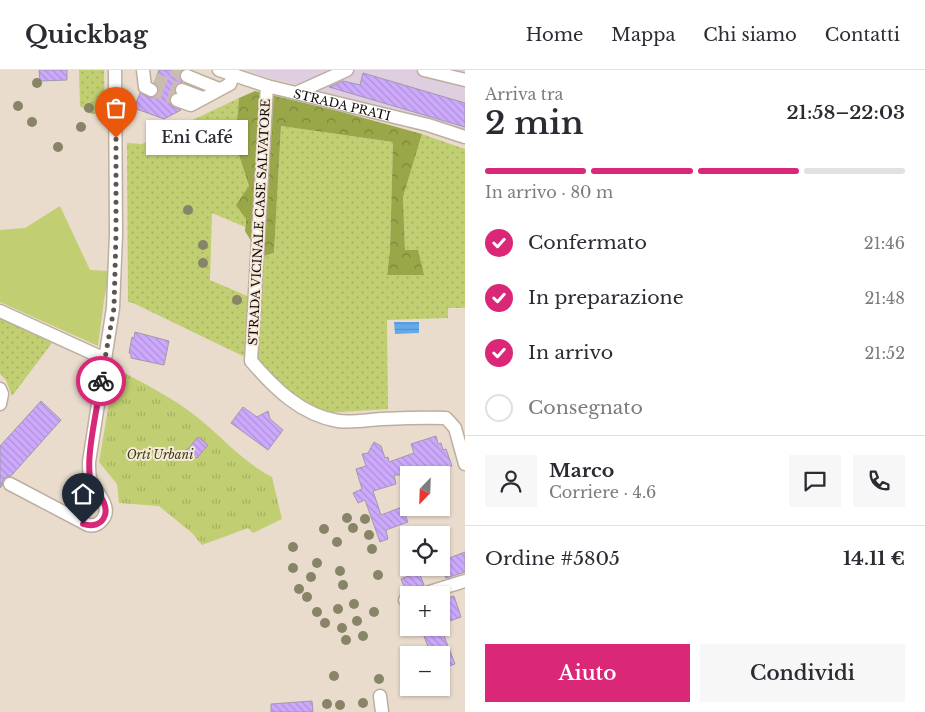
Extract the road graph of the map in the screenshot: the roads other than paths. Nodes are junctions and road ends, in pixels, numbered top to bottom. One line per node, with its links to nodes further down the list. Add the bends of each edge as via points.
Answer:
1 (115, 70): 14 (street, via 114,308)
2 (219, 70): 6 (street, STRADA PRATI)
3 (347, 70): 10 (street)
4 (424, 70): 7 (street)
5 (187, 76): 9 (street)
6 (233, 76): 8 (street, STRADA PRATI); 9 (street, via 230,84)
7 (465, 80)
8 (267, 86): 10 (street, STRADA PRATI); 17 (street, STRADA VICINALE CASE SALVATORE, via 251,361 285,396 305,410 323,417 351,422 421,416 446,418 455,428)
9 (219, 89): 11 (street)
10 (296, 93): 12 (street, STRADA PRATI)
11 (204, 98): 11 (street, via 179,95 191,106)
12 (465, 137)
13 (0, 311): 14 (street)
14 (105, 359): 18 (street, via 89,462 90,478 106,508 104,518 93,526 83,524)
15 (0, 389): 16 (street)
16 (0, 404)
17 (465, 464)
18 (10, 484)
19 (465, 581): 20 (street)
20 (449, 586)
21 (380, 696): 22 (street)
22 (382, 712)

